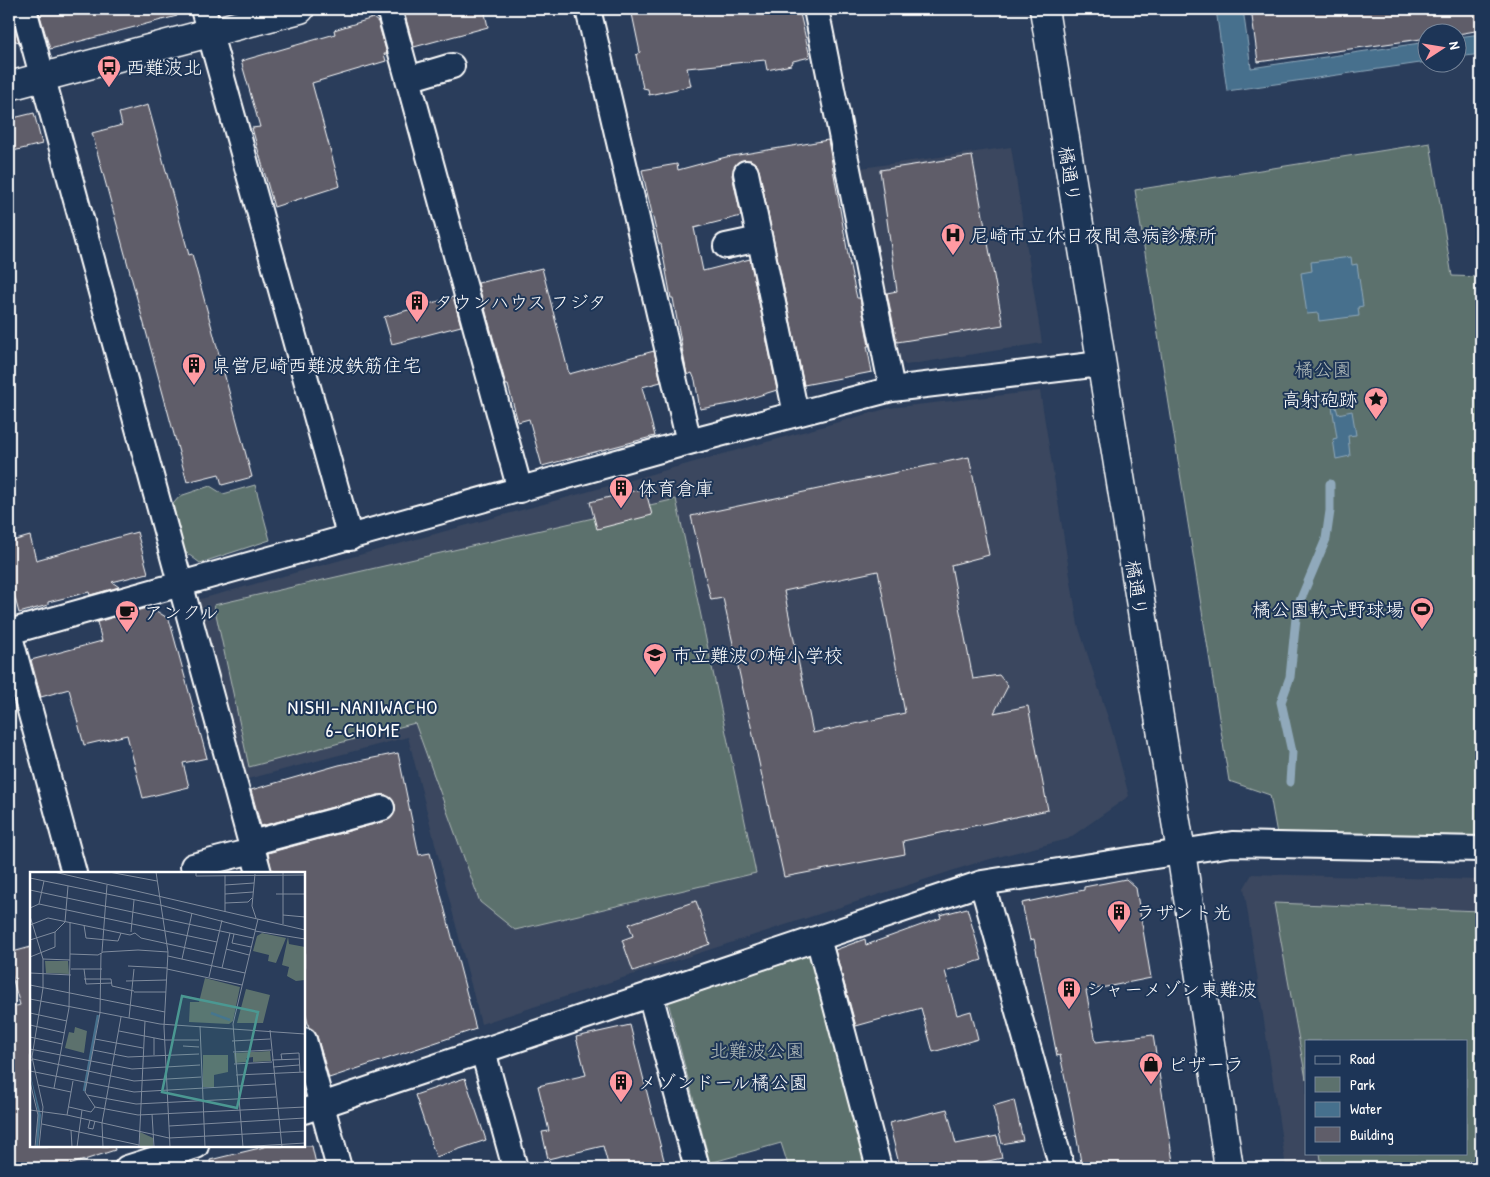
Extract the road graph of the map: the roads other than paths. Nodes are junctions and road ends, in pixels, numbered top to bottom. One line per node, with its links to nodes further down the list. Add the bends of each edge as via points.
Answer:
1 (24, 9): 9 (street)
2 (300, 9): 7 (street)
3 (389, 9): 10 (street)
4 (588, 9): 18 (street)
5 (816, 9): 16 (street)
6 (1044, 9): 15 (street, 橘通り)
7 (206, 21): 9 (street); 20 (street)
8 (452, 66): 10 (street)
9 (44, 76): 11 (street); 21 (street)
10 (408, 78): 19 (street)
11 (9, 86)
12 (746, 173): 13 (street)
13 (759, 239): 14 (street); 17 (street)
14 (726, 246)
15 (1100, 364): 16 (street); 26 (street, 橘通り)
16 (892, 389): 17 (street)
17 (796, 414): 18 (street)
18 (689, 442): 19 (street)
19 (520, 490): 20 (street)
20 (350, 538): 21 (street)
21 (181, 586): 22 (street); 24 (street)
22 (9, 632): 28 (street)
23 (382, 808): 24 (street)
24 (252, 847): 27 (street); 29 (street)
25 (1481, 850): 26 (street, via 1232,844)
26 (1181, 852): 30 (street); 44 (street, 橘通り)
27 (193, 866)
28 (74, 872)
29 (259, 872)
30 (982, 883): 31 (street); 43 (street)
31 (818, 938): 32 (street); 42 (street)
32 (650, 994): 34 (street); 41 (street)
33 (305, 1048): 35 (street)
34 (483, 1051): 35 (street); 40 (street)
35 (313, 1108): 39 (street)
36 (192, 1147): 37 (street)
37 (150, 1158): 38 (street)
38 (127, 1168)
39 (339, 1168)
40 (515, 1168)
41 (697, 1168)
42 (879, 1168)
43 (1062, 1168)
44 (1229, 1168)

